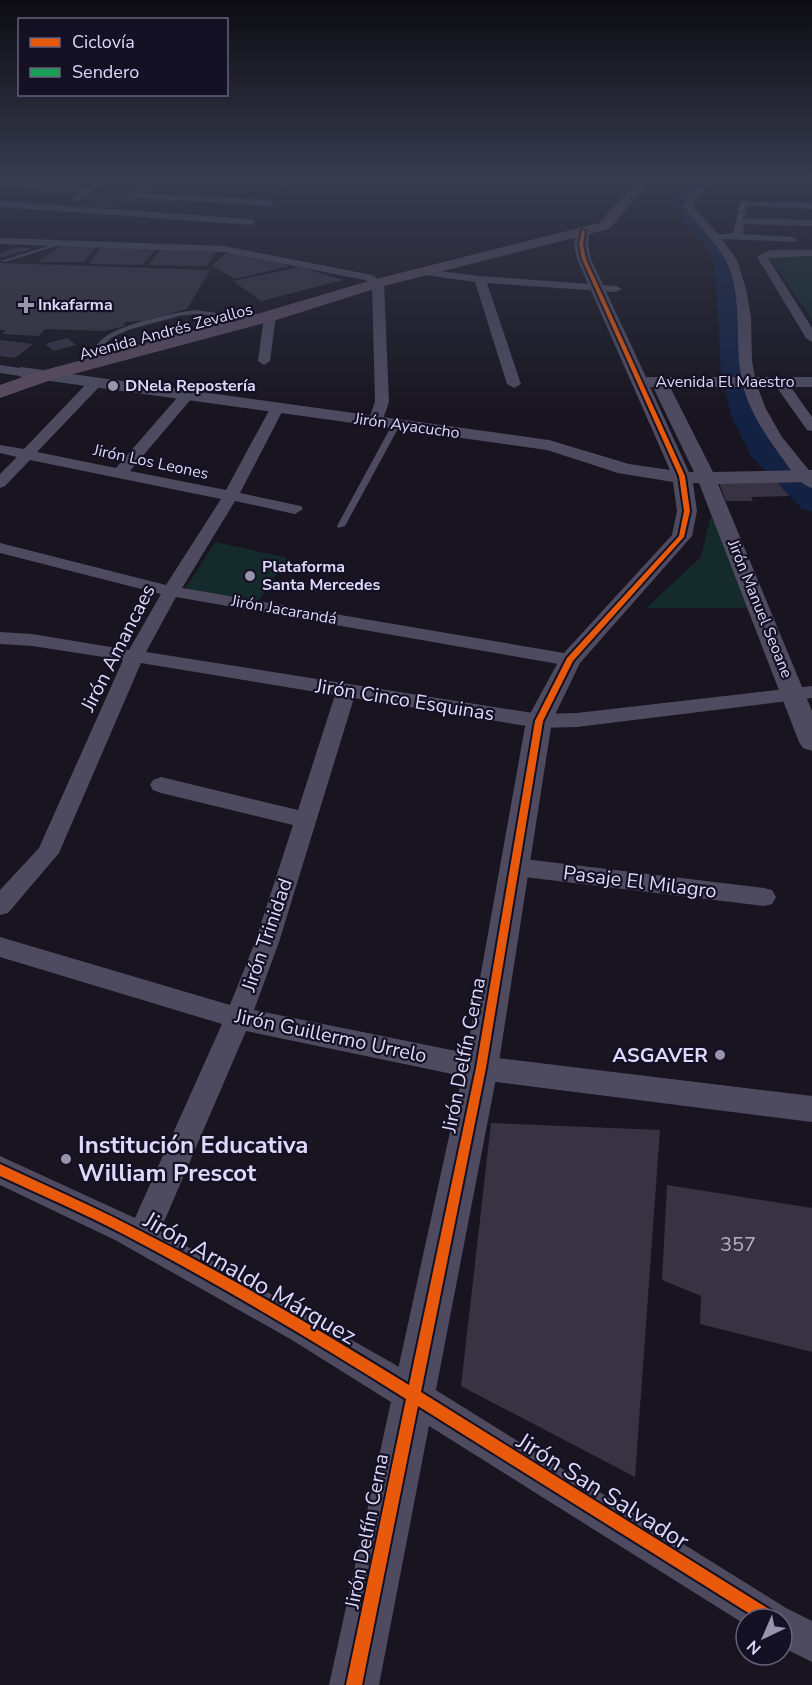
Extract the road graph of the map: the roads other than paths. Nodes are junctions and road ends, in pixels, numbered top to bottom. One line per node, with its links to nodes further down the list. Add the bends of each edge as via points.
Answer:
1 (20, 256): 8 (lane)
2 (279, 256): 12 (street)
3 (470, 256): 12 (highway, Avenida Andrés Zevallos)
4 (481, 256): 10 (highway, Avenida Andrés Zevallos)
5 (583, 256): 13 (street)
6 (728, 256): 29 (street, via 735,268 745,320)
7 (763, 256): 19 (street)
8 (3, 261)
9 (607, 269): 14 (street)
10 (422, 272): 11 (street); 12 (highway, Avenida Andrés Zevallos)
11 (480, 279): 13 (street); 33 (street)
12 (373, 280): 16 (highway, Avenida Andrés Zevallos); 17 (highway, Avenida Andrés Zevallos); 37 (street, via 382,402)
13 (597, 289): 14 (street); 27 (street)
14 (619, 295)
15 (202, 313): 16 (lane); 18 (lane); 20 (lane, via 179,314 126,328)
16 (228, 315): 20 (highway, Avenida Andrés Zevallos)
17 (270, 316): 21 (street); 25 (highway, Avenida Andrés Zevallos)
18 (139, 330)
19 (812, 338)
20 (94, 352): 24 (highway, Avenida Andrés Zevallos)
21 (264, 361)
22 (650, 361): 28 (street)
23 (0, 369): 24 (street, Jirón Ayacucho)
24 (21, 372): 25 (street, Jirón Ayacucho); 26 (highway, Avenida Andrés Zevallos)
25 (44, 376): 32 (street, Jirón Ayacucho); 34 (highway, Avenida Andrés Zevallos)
26 (0, 381)
27 (639, 382): 28 (street, Avenida El Maestro); 43 (street)
28 (659, 382): 29 (street, Avenida El Maestro); 43 (street)
29 (744, 382): 30 (street, Avenida El Maestro); 44 (street)
30 (780, 382): 31 (street, Avenida El Maestro); 39 (street)
31 (812, 382)
32 (95, 383): 35 (street, Jirón Ayacucho); 41 (street)
33 (514, 384)
34 (0, 392)
35 (187, 395): 36 (street, Jirón Ayacucho); 42 (street)
36 (277, 408): 37 (street, Jirón Ayacucho); 46 (street, Jirón Amancaes)
37 (375, 422): 38 (street, Jirón Ayacucho)
38 (396, 425): 43 (street, Jirón Ayacucho, via 549,445 626,469); 48 (lane)
39 (812, 425)
40 (0, 449): 41 (street, Jirón Los Leones)
41 (27, 455): 42 (street, Jirón Los Leones); 45 (street)
42 (119, 474): 46 (street, Jirón Los Leones)
43 (694, 476): 44 (street, Jirón Ayacucho); 53 (street, Jirón Delfín Cerna, via 682,537); 55 (street, Jirón Manuel Seoane)
44 (800, 478)
45 (0, 483)
46 (230, 497): 47 (street, Jirón Los Leones); 50 (street, Jirón Amancaes)
47 (295, 509)
48 (341, 526)
49 (0, 548): 50 (street, Jirón Jacarandá)
50 (171, 591): 52 (street, Jirón Amancaes); 53 (street, Jirón Jacarandá)
51 (0, 638): 52 (street, Jirón Cinco Esquinas)
52 (134, 657): 54 (street, Jirón Cinco Esquinas); 62 (street, Jirón Amancaes, via 48,853)
53 (570, 660): 56 (street, Jirón Delfín Cerna)
54 (346, 691): 56 (street, Jirón Cinco Esquinas); 59 (street, Jirón Trinidad)
55 (803, 693): 56 (street, Jirón Cinco Esquinas, via 577,720); 57 (street, Jirón Manuel Seoane)
56 (539, 721): 60 (street, Jirón Delfín Cerna)
57 (812, 742)
58 (161, 785): 59 (street)
59 (306, 820): 64 (street, Jirón Trinidad)
60 (516, 867): 61 (street, Pasaje El Milagro); 65 (street, Jirón Delfín Cerna)
61 (764, 897)
62 (0, 906)
63 (0, 947): 64 (street, Jirón Guillermo Urrelo)
64 (238, 1018): 65 (street, Jirón Guillermo Urrelo); 68 (street, Jirón Trinidad)
65 (481, 1068): 66 (street, Jirón Guillermo Urrelo); 69 (street, Jirón Delfín Cerna)
66 (812, 1108)
67 (0, 1170): 68 (street, Jirón Arnaldo Márquez)
68 (142, 1238): 69 (street, Jirón Arnaldo Márquez)
69 (413, 1394): 70 (street, Jirón San Salvador); 73 (street, Jirón Delfín Cerna)
70 (752, 1607)
71 (794, 1632): 72 (street)
72 (812, 1643)
73 (354, 1685)

